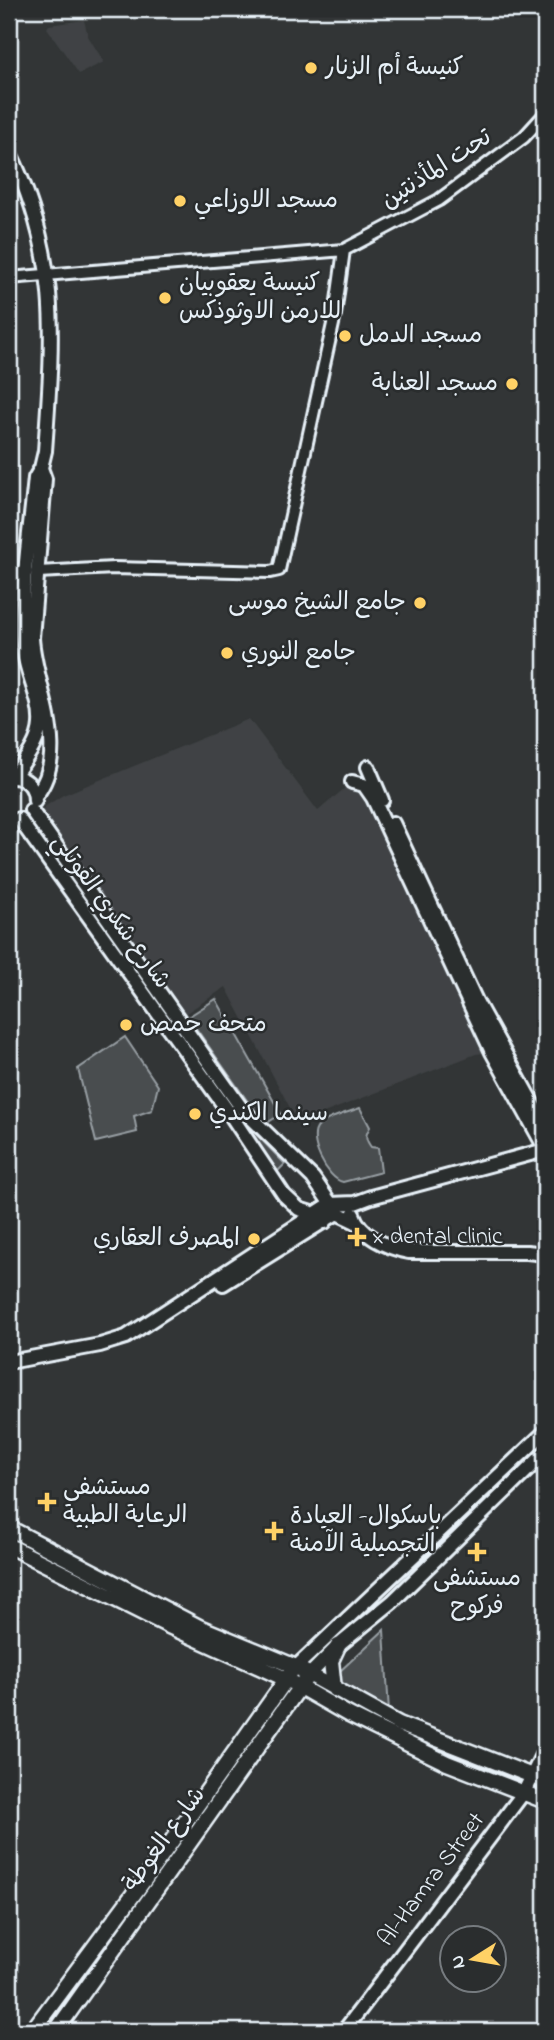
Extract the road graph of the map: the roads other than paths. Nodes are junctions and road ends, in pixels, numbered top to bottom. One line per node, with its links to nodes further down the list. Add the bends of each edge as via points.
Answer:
1 (545, 114): 3 (street, تحت المأذنتين, via 524,137 439,200)
2 (9, 151): 4 (main road, via 39,227)
3 (344, 250): 4 (street); 7 (street, via 335,315 279,570)
4 (49, 274): 5 (street); 7 (main road, via 50,372 45,451 35,478)
5 (9, 278)
6 (9, 572): 7 (street)
7 (33, 572): 8 (main road, via 23,652 40,724); 10 (main road, via 32,638 48,717)
8 (27, 755): 10 (main road); 11 (main road)
9 (368, 767): 15 (main road, via 477,1003)
10 (48, 771): 13 (main road)
11 (11, 776): 13 (main road, شارع شكري القوتلي, via 29,782)
12 (352, 782): 16 (main road, via 364,785 373,798 492,1052)
13 (33, 804): 14 (main road); 17 (main road, شارع شكري القوتلي, via 242,1109)
14 (14, 819): 20 (main road, شارع شكري القوتلي, via 284,1195)
15 (545, 1126)
16 (545, 1149): 18 (main road)
17 (323, 1191): 19 (main road, شارع شكري القوتلي); 20 (main road, via 316,1204)
18 (355, 1203): 19 (main road); 22 (main road)
19 (334, 1208): 21 (main road); 22 (main road)
20 (299, 1209): 21 (main road)
21 (320, 1218): 24 (main road, via 127,1337); 25 (main road, via 128,1345)
22 (356, 1222): 23 (main road, via 385,1244 409,1252)
23 (545, 1254)
24 (9, 1362)
25 (9, 1369)
26 (545, 1432): 31 (main road)
27 (545, 1453): 30 (main road, via 392,1602)
28 (9, 1528): 31 (main road)
29 (9, 1546): 31 (main road, via 169,1626)
30 (338, 1646): 31 (main road); 32 (main road, via 331,1661)
31 (298, 1677): 32 (main road); 35 (main road, via 349,1715 447,1763); 37 (main road); 38 (main road, شارع الغوطة)
32 (334, 1689): 34 (main road, via 399,1724)
33 (545, 1749): 34 (main road, Al-Hamra Street)
34 (538, 1779): 35 (main road, Al-Hamra Street)
35 (524, 1793): 36 (main road); 39 (main road, Al-Hamra Street)
36 (545, 1801)
37 (32, 2031)
38 (56, 2031)
39 (344, 2031)

